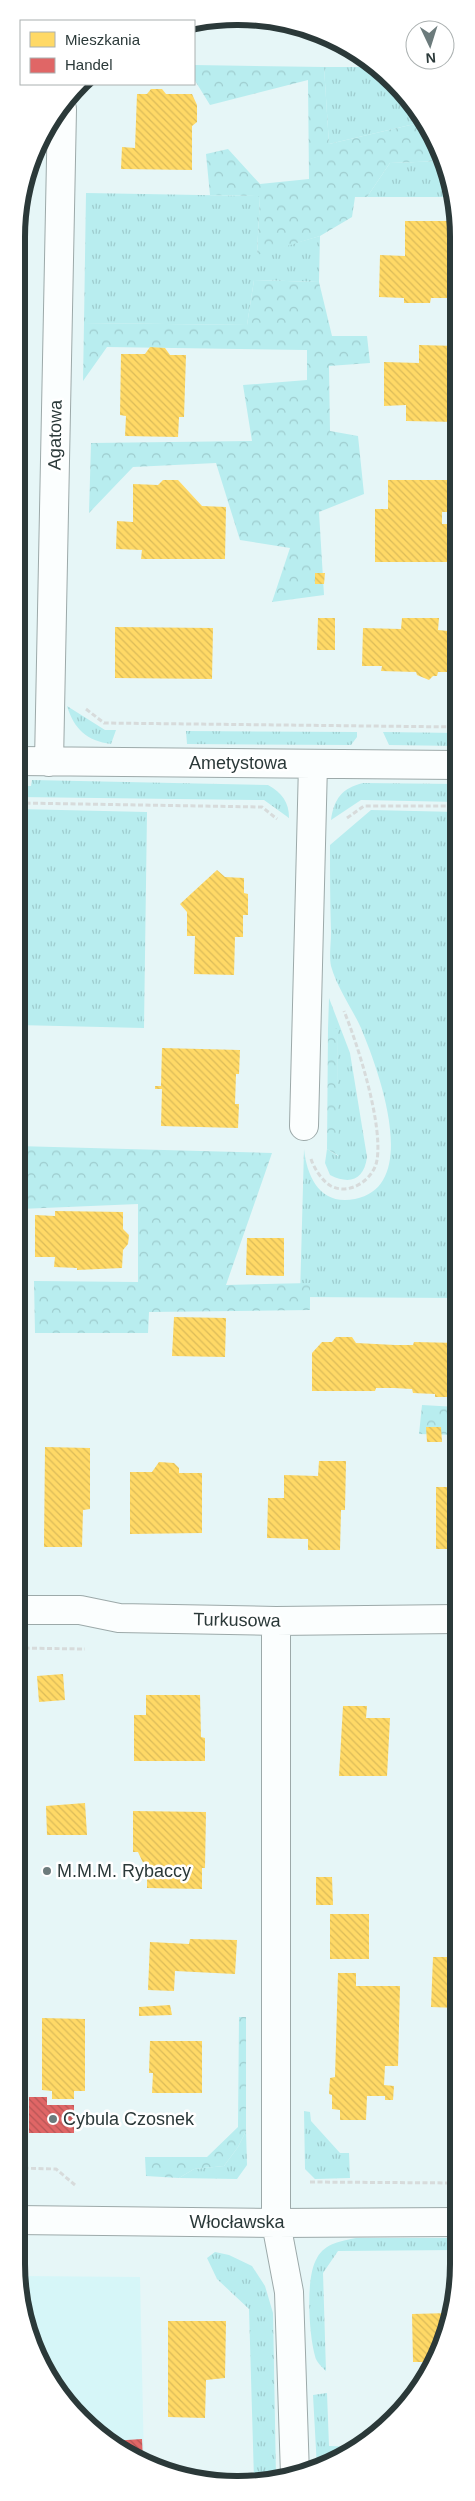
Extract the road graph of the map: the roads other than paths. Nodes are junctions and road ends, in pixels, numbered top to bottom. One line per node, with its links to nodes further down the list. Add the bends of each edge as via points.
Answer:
1 (62, 118): 3 (street, Agatowa)
2 (25, 761): 3 (street, Ametystowa)
3 (49, 762): 4 (street, Ametystowa)
4 (313, 764): 5 (street, Ametystowa); 6 (street)
5 (450, 765)
6 (304, 1126)
7 (25, 1610): 9 (street, Turkusowa, via 80,1610 119,1618)
8 (450, 1620): 9 (street, Turkusowa)
9 (276, 1621): 12 (street)
10 (25, 2220): 12 (street, Włocławska)
11 (450, 2222): 12 (street, Włocławska)
12 (276, 2223): 13 (street, via 289,2292)
13 (295, 2468)

